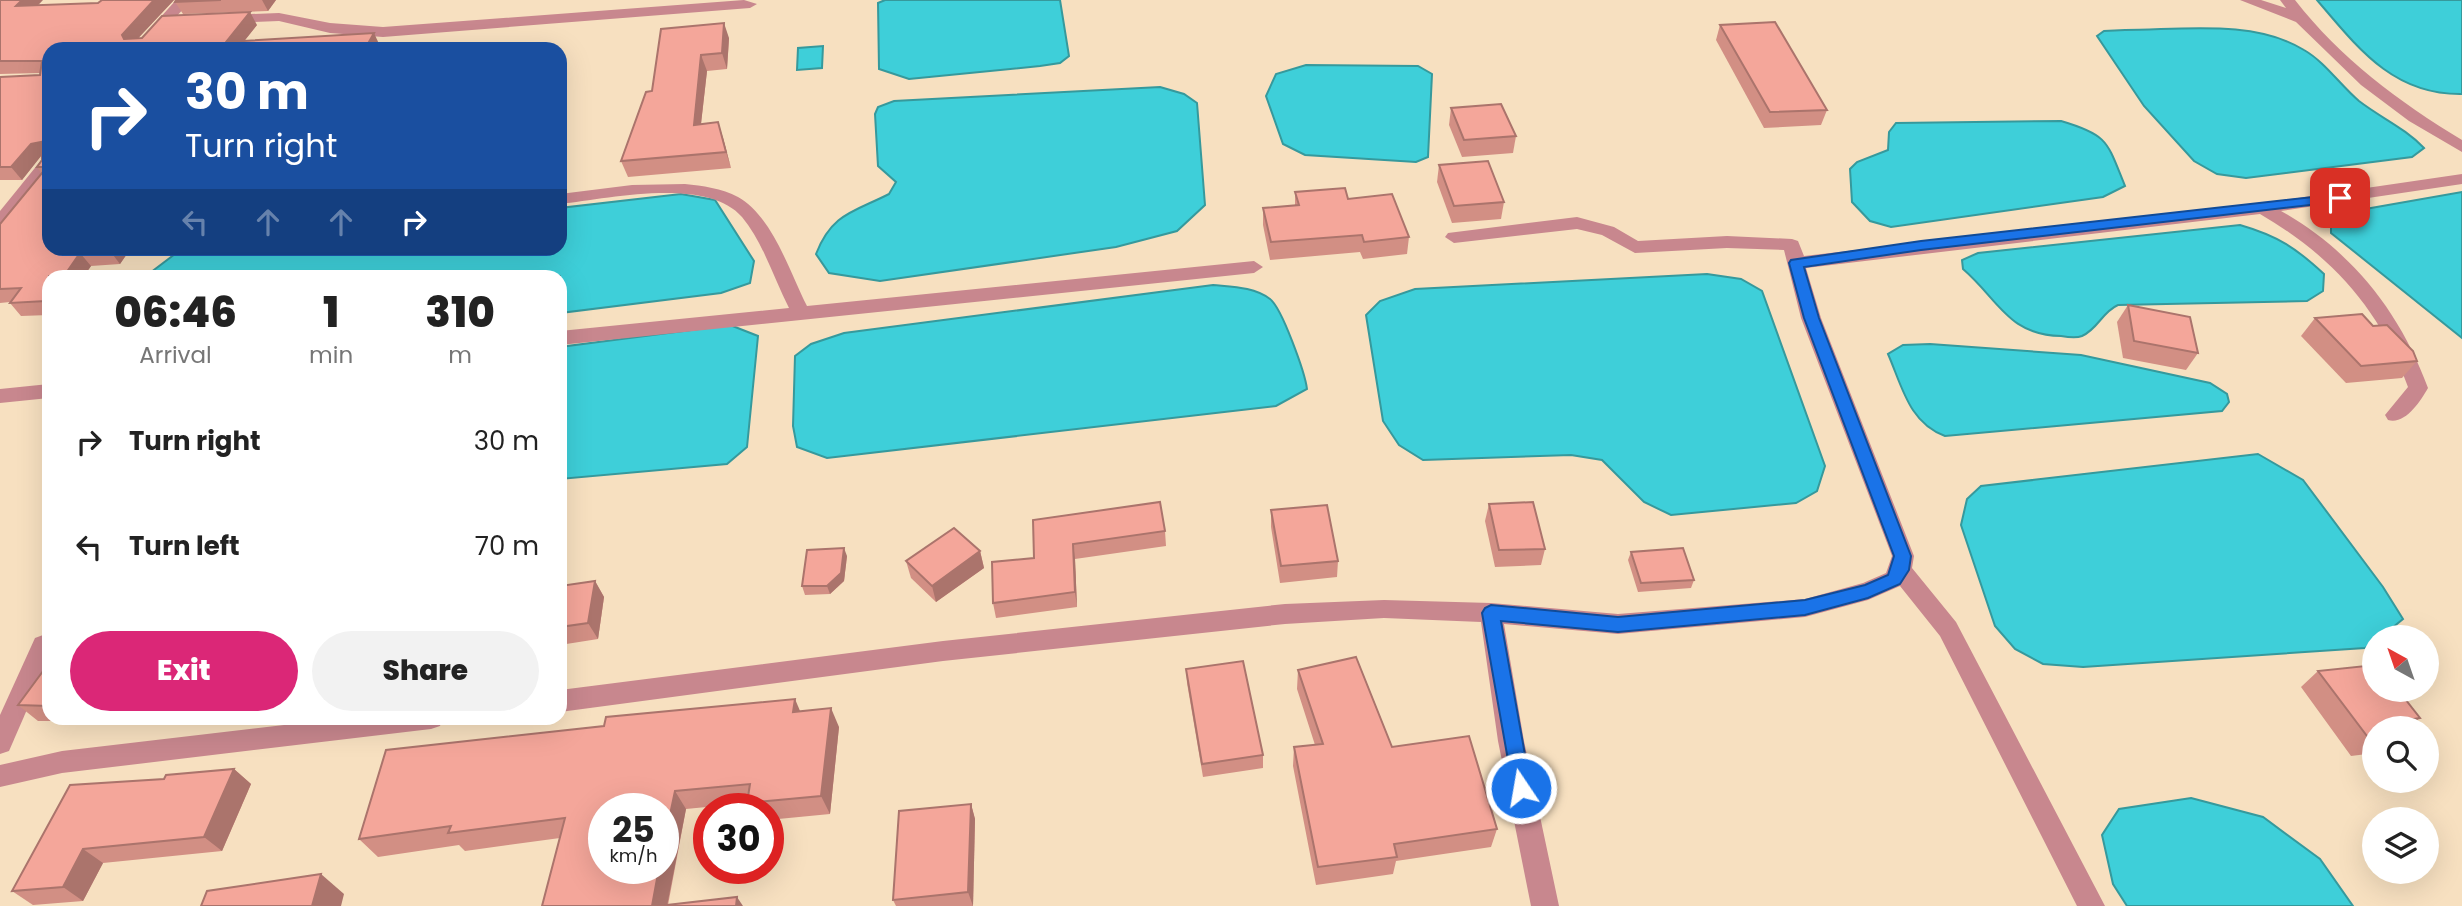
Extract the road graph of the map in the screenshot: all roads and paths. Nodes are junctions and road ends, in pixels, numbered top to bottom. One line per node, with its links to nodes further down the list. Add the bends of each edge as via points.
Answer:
1 (184, 0): 8 (street)
2 (2247, 0): 5 (street)
3 (2287, 0): 5 (street)
4 (750, 4): 6 (street, via 383,32 330,28 279,17)
5 (2299, 18): 10 (street, via 2378,89)
6 (215, 20)
7 (189, 21): 8 (street)
8 (163, 22): 9 (street)
9 (146, 42)
10 (2462, 147)
11 (42, 171): 15 (street)
12 (2462, 179): 14 (street)
13 (567, 198): 19 (street, via 696,188 727,196 748,214)
14 (2263, 208): 17 (street); 23 (street, via 2298,227 2360,280 2408,356 2418,388)
15 (1, 221)
16 (1454, 237): 17 (street, via 1577,223 1608,231 1635,247 1727,242 1792,245)
17 (1796, 263): 24 (street, via 1811,318 1903,556)
18 (1254, 267): 19 (street)
19 (800, 312): 20 (street)
20 (567, 337)
21 (42, 392): 22 (street)
22 (0, 396)
23 (2395, 415)
24 (1900, 570): 25 (street, via 1894,579 1868,591 1805,608 1618,624); 32 (street, via 1948,629)
25 (1491, 613): 27 (street, via 1384,609 1285,614 943,651); 31 (street, via 1511,741)
26 (42, 647): 29 (street)
27 (567, 700)
28 (372, 725): 30 (street, via 62,762)
29 (0, 743)
30 (0, 776)
31 (1545, 906)
32 (2091, 906)

